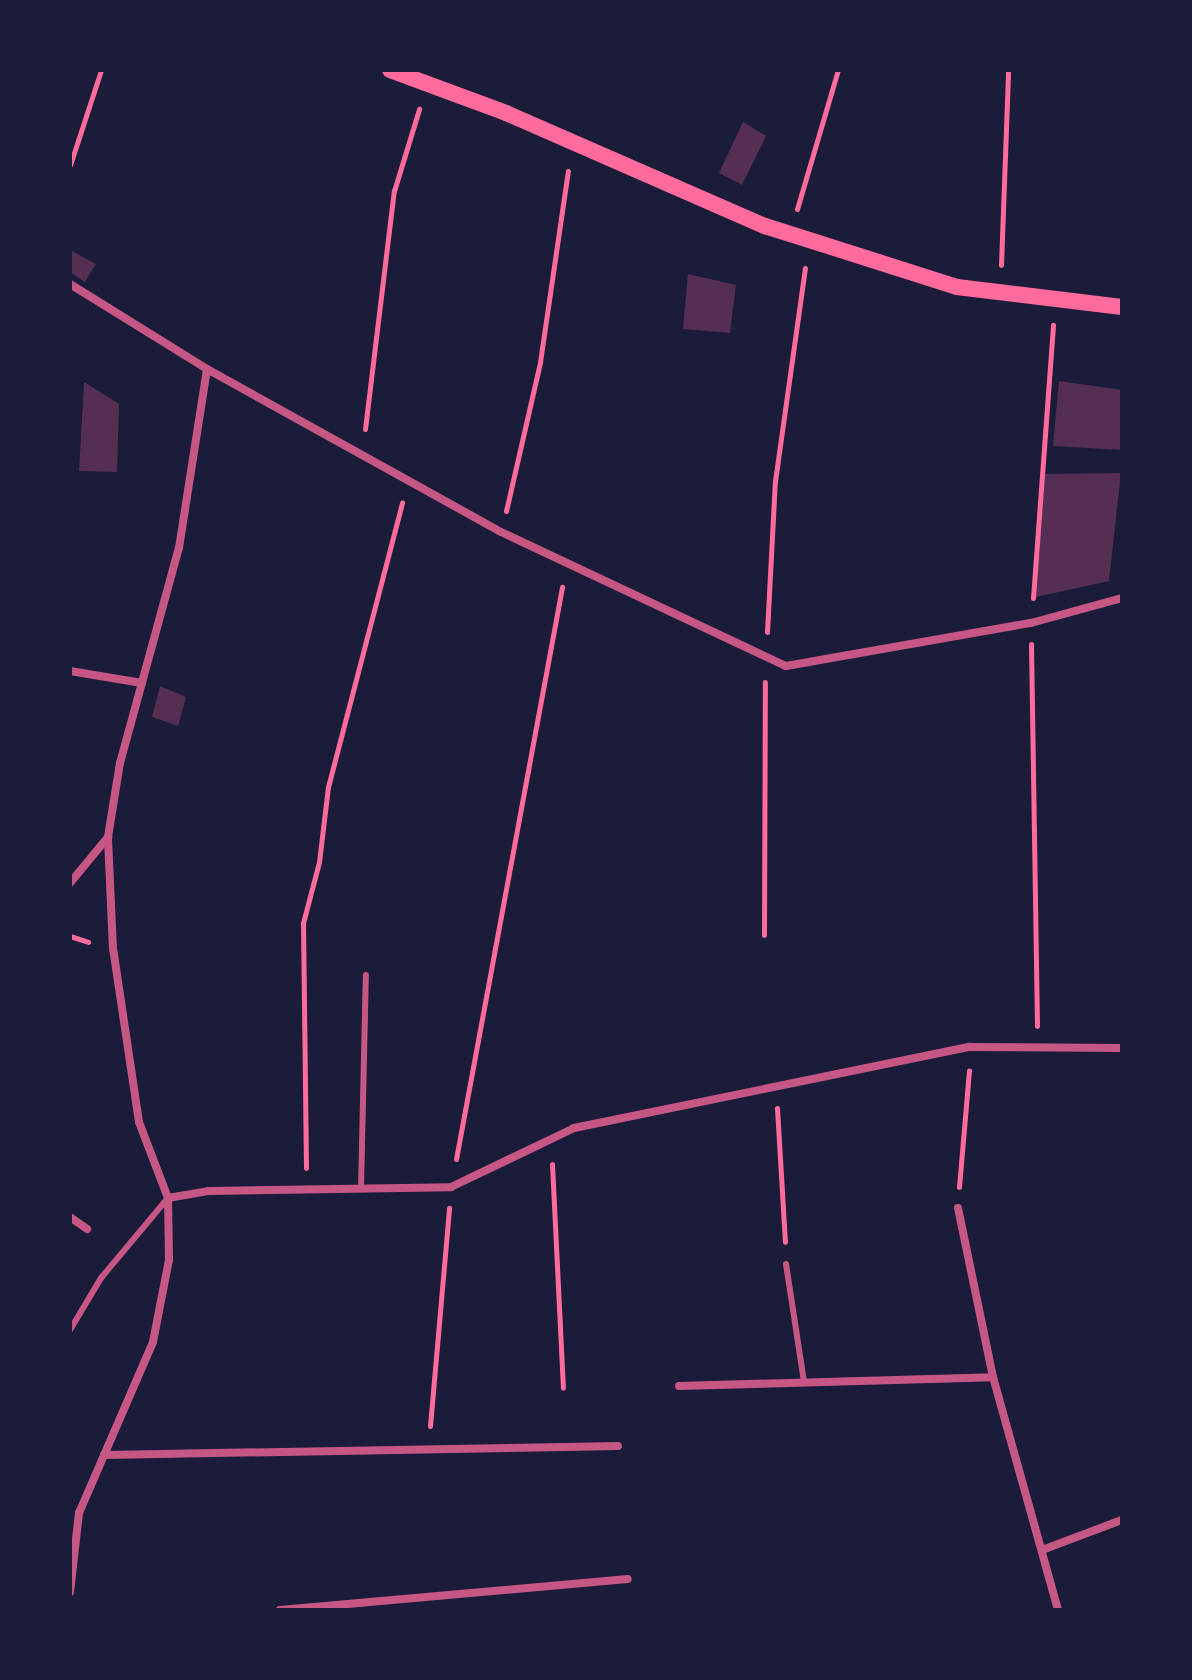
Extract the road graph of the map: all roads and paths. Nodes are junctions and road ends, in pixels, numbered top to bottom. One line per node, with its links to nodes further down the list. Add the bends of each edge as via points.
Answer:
1 (101, 70): 7 (path)
2 (390, 70): 5 (main road)
3 (838, 70): 8 (path)
4 (1008, 70): 11 (path)
5 (426, 83): 6 (main road); 15 (path, via 394,191)
6 (572, 142): 8 (main road); 17 (path, via 540,362)
7 (70, 165)
8 (790, 233): 9 (main road)
9 (809, 239): 11 (main road, via 957,287); 21 (path, via 775,481)
10 (70, 284): 14 (street)
11 (1000, 292): 12 (main road)
12 (1055, 299): 13 (main road); 20 (path)
13 (1122, 307)
14 (207, 369): 15 (street); 23 (street, via 179,548)
15 (362, 456): 16 (street)
16 (408, 481): 17 (street); 34 (path, via 328,787 319,862 303,923)
17 (501, 532): 18 (street)
18 (566, 562): 21 (street); 33 (path)
19 (1122, 598): 20 (street)
20 (1031, 623): 21 (street, via 786,666); 29 (path)
21 (765, 656): 26 (path)
22 (70, 671): 23 (street)
23 (142, 683): 24 (street, via 120,763)
24 (108, 837): 25 (street); 36 (street, via 113,949 139,1122)
25 (70, 883)
26 (764, 935)
27 (366, 975): 35 (lane)
28 (970, 1047): 29 (street); 31 (street); 37 (path)
29 (1037, 1047): 30 (street)
30 (1122, 1048)
31 (776, 1087): 32 (street, via 574,1128); 40 (path)
32 (551, 1139): 33 (street); 45 (path)
33 (451, 1187): 35 (street); 47 (path)
34 (306, 1189): 35 (street); 36 (street)
35 (361, 1189)
36 (168, 1198): 41 (lane, via 101,1278); 48 (street, via 169,1260 153,1342)
37 (958, 1208): 42 (street)
38 (70, 1217): 39 (street)
39 (87, 1229)
40 (786, 1264): 43 (lane)
41 (70, 1330)
42 (993, 1377): 43 (street); 50 (street)
43 (804, 1382): 44 (street)
44 (679, 1386)
45 (563, 1388)
46 (618, 1446): 47 (street)
47 (428, 1450): 48 (street)
48 (104, 1455): 52 (street, via 79,1513)
49 (1122, 1520): 50 (street)
50 (1042, 1550): 54 (street)
51 (628, 1579): 53 (street)
52 (70, 1592)
53 (280, 1610)
54 (1058, 1610)

